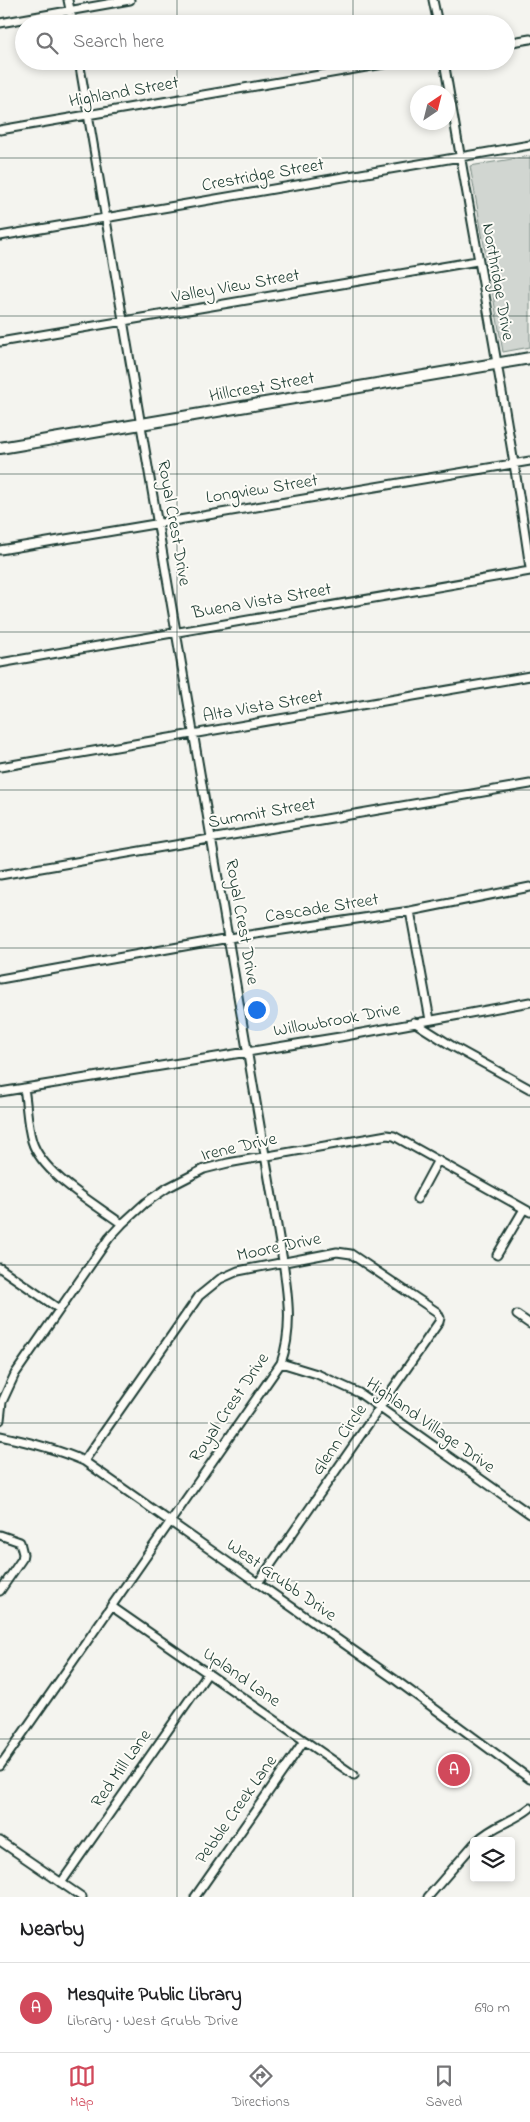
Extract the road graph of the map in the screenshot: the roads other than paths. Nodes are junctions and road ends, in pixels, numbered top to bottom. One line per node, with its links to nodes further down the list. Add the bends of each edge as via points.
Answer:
1 (68, 0): 4 (street)
2 (130, 0): 4 (street)
3 (433, 0): 7 (street)
4 (70, 11): 5 (street); 6 (street)
5 (47, 15)
6 (71, 15)
7 (436, 15)
8 (15, 20): 9 (street)
9 (0, 23)
10 (530, 39): 11 (street)
11 (515, 42)
12 (81, 70): 15 (street, Royal Crest Drive)
13 (348, 70): 15 (street, Highland Street)
14 (445, 70): 18 (street, Northridge Drive)
15 (89, 114): 16 (street, Highland Street); 19 (street, Royal Crest Drive)
16 (0, 130)
17 (530, 145): 18 (street, Crestridge Street)
18 (460, 158): 19 (street, Crestridge Street); 21 (street, Northridge Drive)
19 (106, 218): 20 (street, Crestridge Street); 22 (street, Royal Crest Drive)
20 (0, 236)
21 (477, 260): 22 (street, Valley View Street); 25 (street, Northridge Drive)
22 (124, 322): 23 (street, Valley View Street); 26 (street, Royal Crest Drive)
23 (0, 342)
24 (530, 358): 25 (street, Hillcrest Street)
25 (496, 364): 26 (street, Hillcrest Street); 29 (street, Northridge Drive)
26 (141, 425): 27 (street, Hillcrest Street); 30 (street, Royal Crest Drive)
27 (0, 448)
28 (530, 461): 29 (street, Longview Street)
29 (515, 463): 30 (street, Longview Street); 32 (street, Northridge Drive)
30 (158, 523): 31 (street, Longview Street); 33 (street, Royal Crest Drive)
31 (0, 550)
32 (530, 569): 33 (street, Buena Vista Street)
33 (176, 631): 34 (street, Buena Vista Street); 36 (street, Royal Crest Drive)
34 (0, 663)
35 (530, 676): 36 (street, Alta Vista Street)
36 (194, 734): 37 (street, Alta Vista Street); 39 (street, Royal Crest Drive)
37 (0, 767)
38 (530, 784): 39 (street, Summit Street)
39 (211, 838): 40 (street, Summit Street); 43 (street, Royal Crest Drive)
40 (0, 874)
41 (530, 887): 42 (street, Cascade Street)
42 (410, 911): 43 (street, Cascade Street); 46 (street)
43 (228, 938): 44 (street, Cascade Street); 48 (street, Royal Crest Drive)
44 (0, 979)
45 (530, 1002): 46 (street, Willowbrook Drive)
46 (430, 1020): 47 (street, Willowbrook Drive)
47 (414, 1022): 48 (street, Willowbrook Drive); 50 (street)
48 (247, 1052): 49 (street, Willowbrook Drive); 52 (street, Royal Crest Drive)
49 (24, 1088): 51 (street, Willowbrook Drive); 56 (street, via 32,1141 42,1161)
50 (530, 1089)
51 (0, 1092)
52 (265, 1156): 53 (street, Irene Drive, via 387,1135); 56 (street, Irene Drive, via 204,1169 167,1188); 58 (street, Royal Crest Drive)
53 (438, 1160): 54 (street); 55 (street, Irene Drive)
54 (417, 1199)
55 (527, 1211): 57 (street)
56 (122, 1224): 60 (street, Irene Drive)
57 (497, 1255)
58 (283, 1261): 61 (street, Moore Drive, via 337,1252 351,1254); 64 (street, Royal Crest Drive, via 290,1311 287,1346); 68 (street, Moore Drive, via 238,1271 220,1279 199,1296)
59 (0, 1268): 60 (street)
60 (59, 1309): 66 (street, Irene Drive, via 15,1374 2,1402)
61 (437, 1312): 65 (street, Glenn Circle, via 439,1322)
62 (517, 1315): 63 (street)
63 (530, 1324)
64 (280, 1363): 65 (street, Highland Village Drive, via 317,1374 359,1393); 70 (street, Royal Crest Drive)
65 (380, 1409): 69 (street, Highland Village Drive); 72 (street, Glenn Circle)
66 (0, 1420)
67 (0, 1436): 68 (street, West Grubb Drive, via 32,1442)
68 (84, 1462): 70 (street, West Grubb Drive)
69 (530, 1514)
70 (169, 1522): 72 (street, West Grubb Drive); 74 (street, Royal Crest Drive)
71 (0, 1535): 73 (street, via 20,1542 22,1547 22,1559)
72 (258, 1583): 79 (street, West Grubb Drive)
73 (0, 1591)
74 (111, 1606): 75 (street, Upland Lane); 77 (street, Royal Crest Drive)
75 (208, 1673): 76 (street, Upland Lane); 84 (street, Red Mill Lane)
76 (304, 1741): 78 (street, Upland Lane); 86 (street, Pebble Creek Lane)
77 (0, 1766)
78 (354, 1775)
79 (530, 1779)
80 (530, 1808): 81 (street, via 491,1828)
81 (481, 1837)
82 (0, 1841): 84 (street)
83 (470, 1849): 87 (street)
84 (61, 1883): 85 (street)
85 (82, 1897)
86 (195, 1897)
87 (428, 1897)

